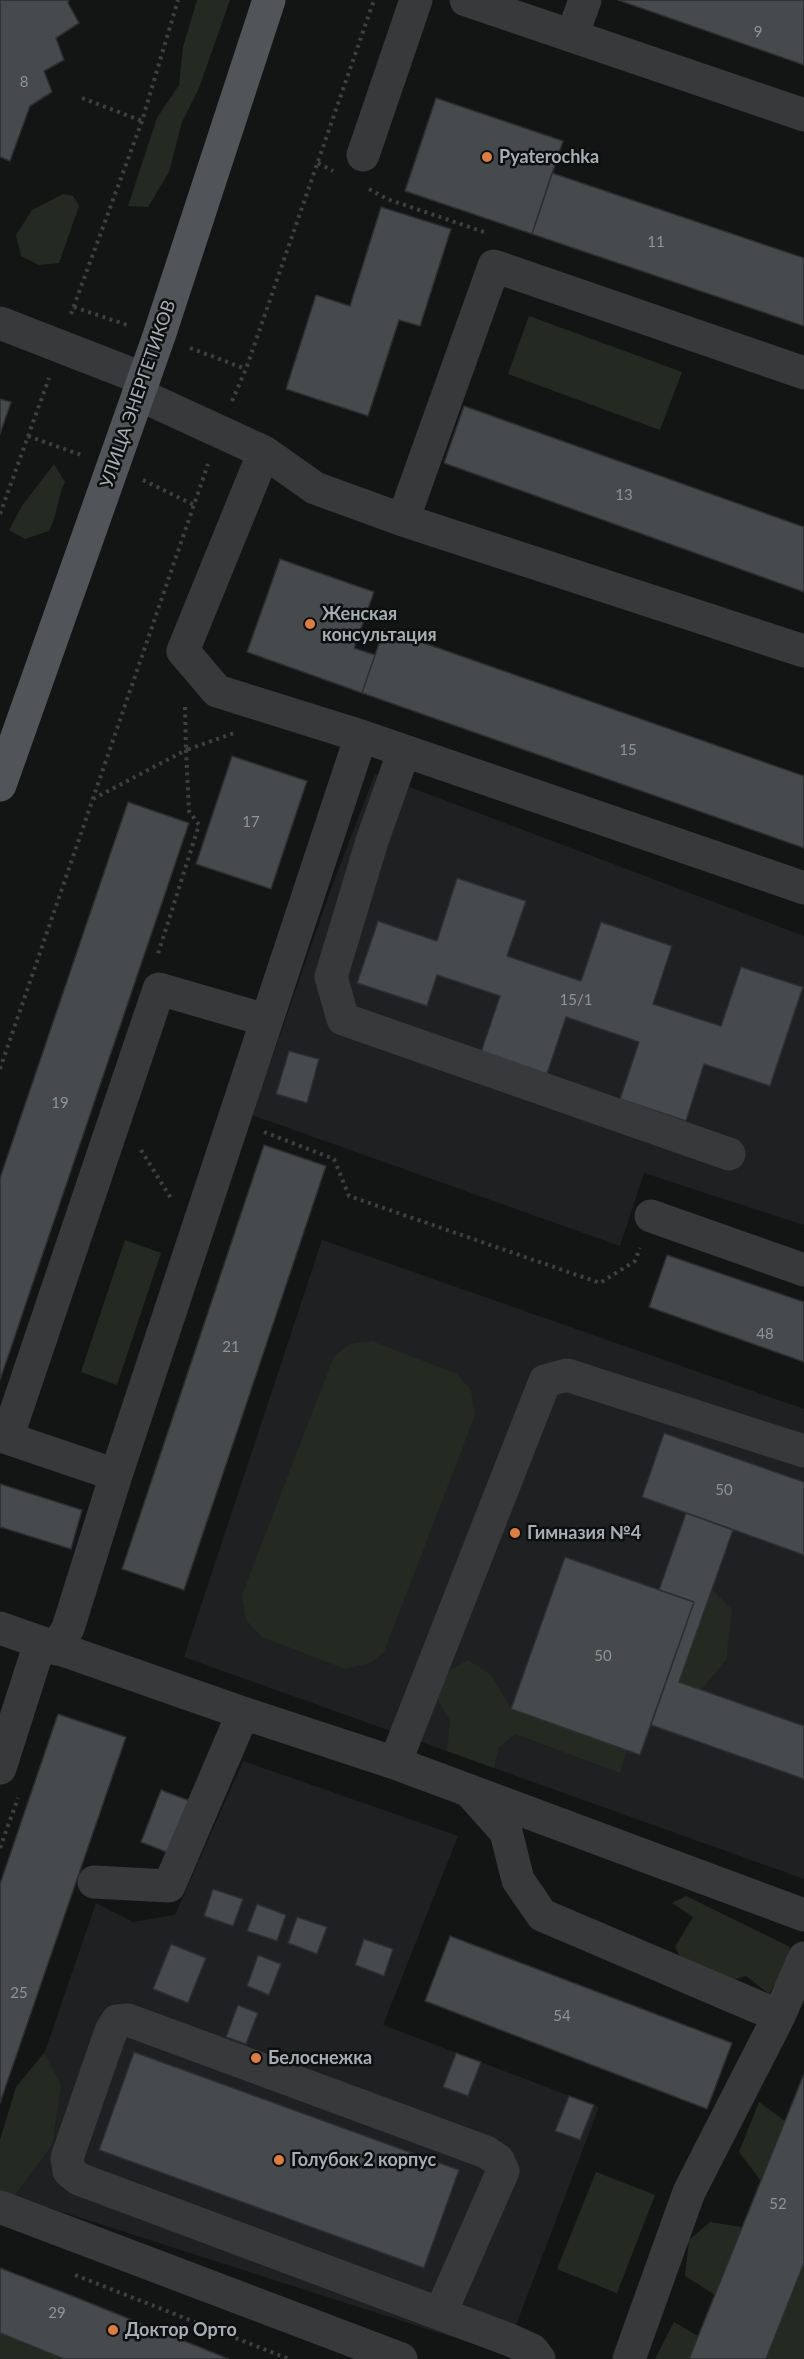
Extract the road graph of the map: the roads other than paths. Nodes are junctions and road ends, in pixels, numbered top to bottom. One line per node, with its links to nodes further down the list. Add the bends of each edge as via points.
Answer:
1 (269, 0): 10 (main road, УЛИЦА ЭНЕРГЕТИКОВ)
2 (416, 0): 7 (street)
3 (466, 0): 5 (street)
4 (585, 0): 5 (street)
5 (572, 36): 6 (street)
6 (804, 115)
7 (350, 164)
8 (0, 323): 10 (street)
9 (804, 373): 12 (street, via 494,266)
10 (141, 386): 11 (street, via 219,432); 16 (main road, УЛИЦА ЭНЕРГЕТИКОВ)
11 (264, 452): 12 (street, via 315,488); 14 (street, via 183,653 217,691)
12 (403, 520): 13 (street)
13 (804, 651)
14 (361, 736): 15 (street); 18 (street)
15 (404, 751): 17 (street); 19 (street, via 331,977 343,1019)
16 (0, 785)
17 (804, 888)
18 (266, 1020): 23 (street); 23 (street, via 159,989 7,1438)
19 (729, 1154)
20 (651, 1216): 21 (street)
21 (804, 1270)
22 (804, 1450): 27 (street, via 567,1375 545,1381)
23 (116, 1475): 25 (street, via 68,1628)
24 (0, 1628): 25 (street)
25 (48, 1646): 26 (street); 28 (street)
26 (243, 1713): 27 (street); 30 (street, via 169,1886)
27 (395, 1763): 29 (street)
28 (0, 1768)
29 (470, 1791): 31 (street); 33 (street, via 506,1832 518,1880 542,1915)
30 (94, 1882)
31 (804, 1915)
32 (804, 1958): 33 (street)
33 (780, 2016): 38 (street, via 688,2192)
34 (0, 2207): 36 (street)
35 (440, 2314): 35 (street, via 79,2179 69,2171 67,2158 117,2021 128,2020 486,2152 498,2160 503,2171); 37 (street, via 531,2349)
36 (401, 2359)
37 (539, 2359)
38 (629, 2359)

